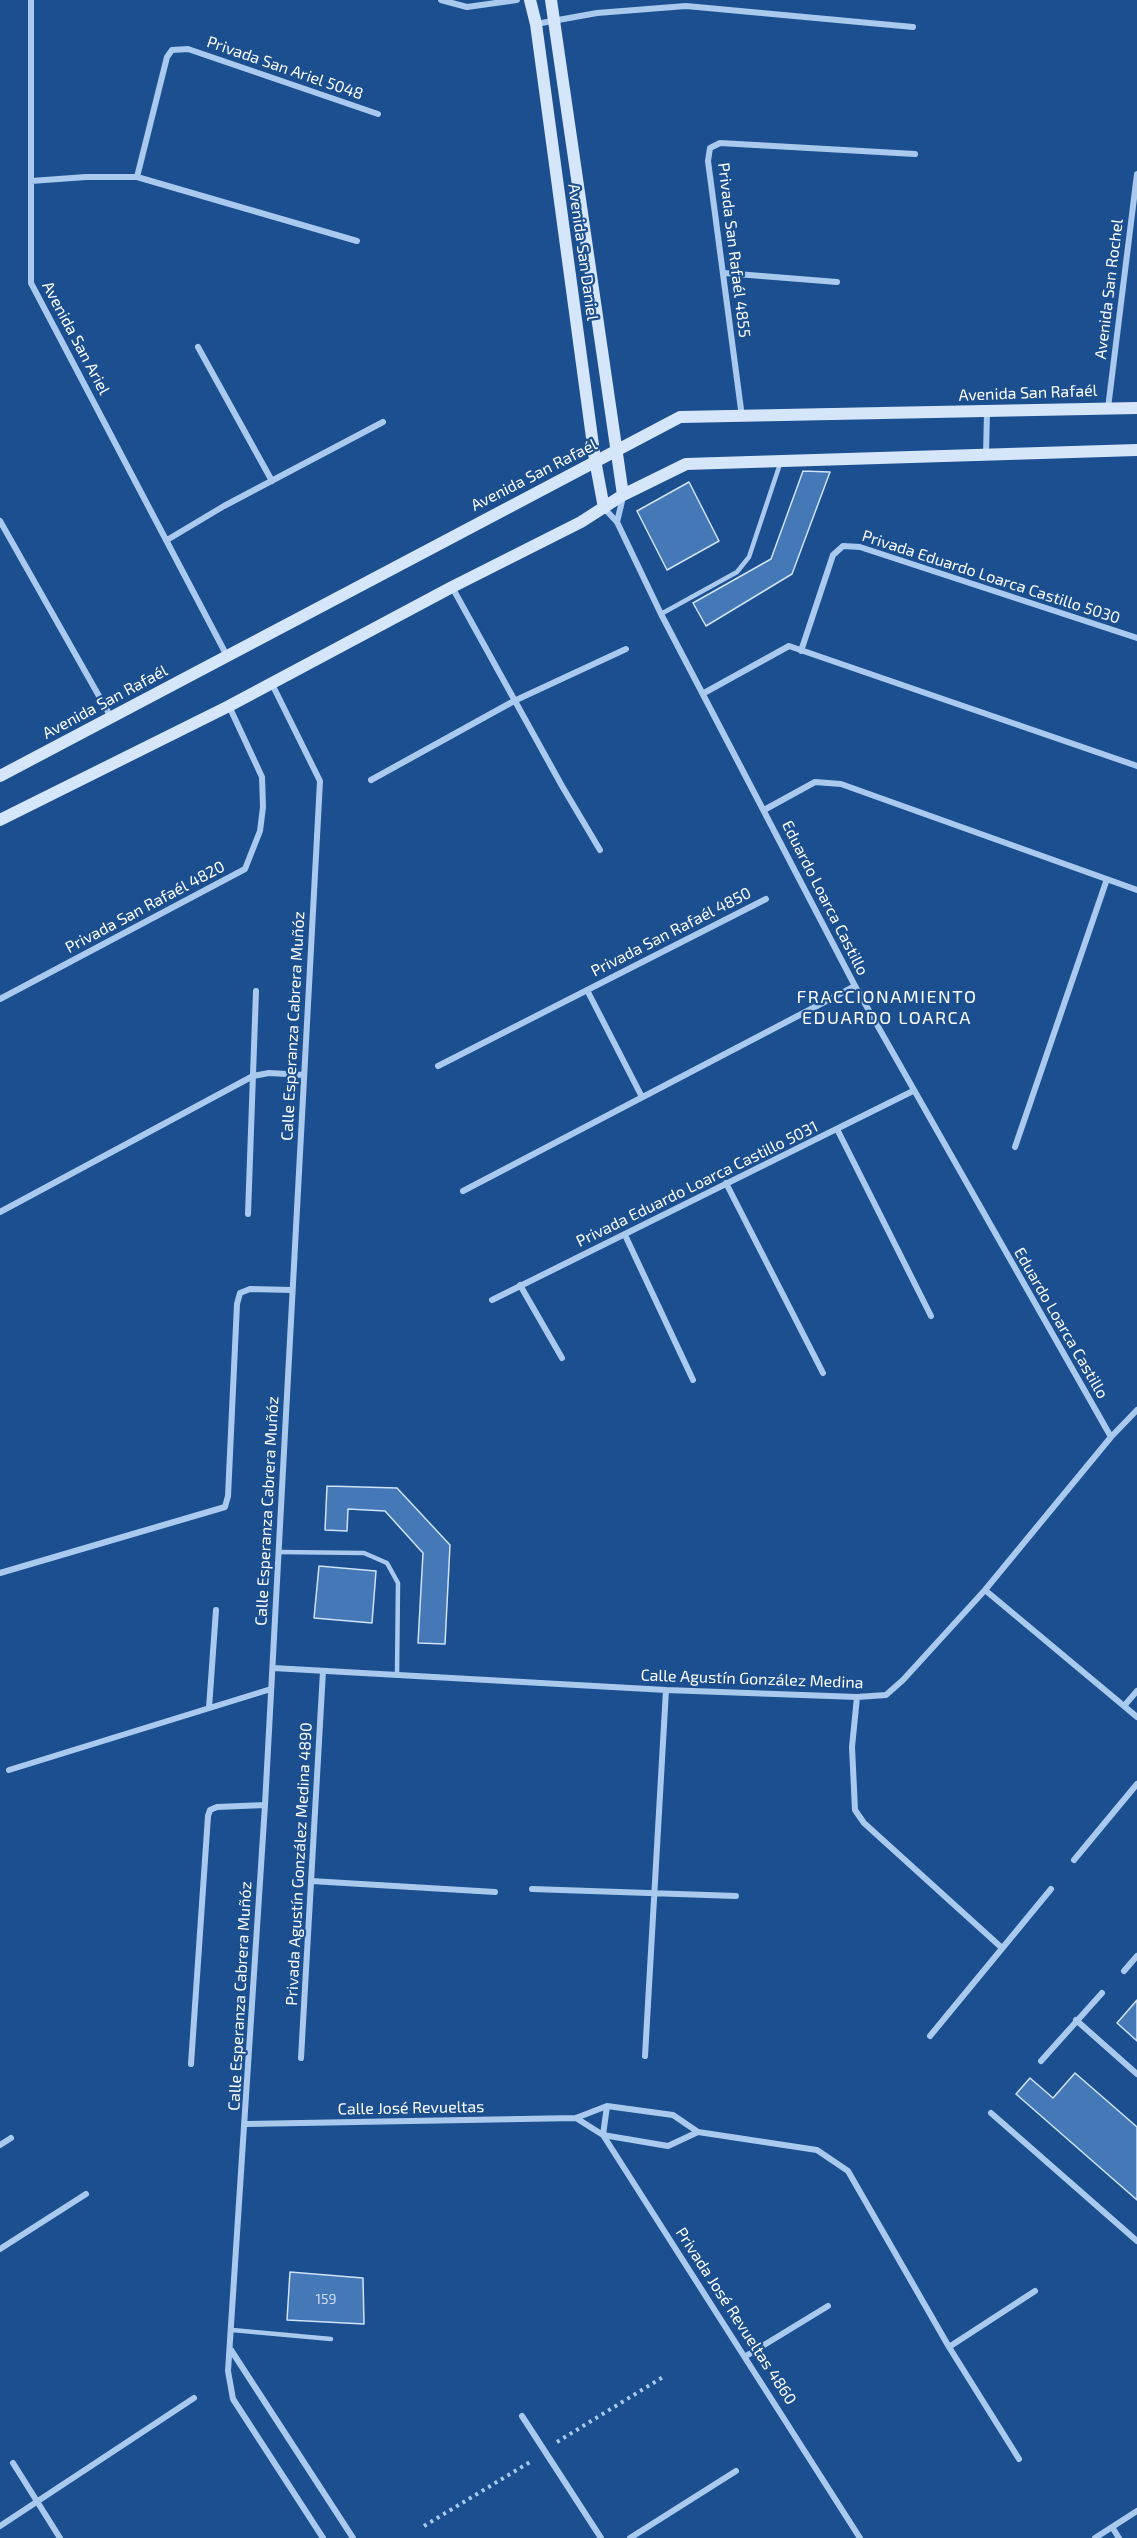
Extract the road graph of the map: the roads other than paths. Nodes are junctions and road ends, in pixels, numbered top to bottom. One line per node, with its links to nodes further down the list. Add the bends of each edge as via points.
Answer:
1 (31, 0): 14 (street, Avenida San Ariel)
2 (441, 0): 3 (street, via 467,7)
3 (517, 0)
4 (530, 0): 8 (main road, Avenida San Daniel)
5 (551, 0): 7 (main road, Avenida San Daniel)
6 (686, 3): 7 (street); 9 (street)
7 (555, 22): 8 (street); 24 (main road, Avenida San Daniel)
8 (536, 24): 27 (main road, Avenida San Daniel)
9 (913, 27)
10 (378, 114): 13 (street, Privada San Ariel 5048, via 188,49 172,50)
11 (915, 154): 16 (street, Privada San Rafaél 4855, via 720,143 710,148 708,160)
12 (1137, 174): 19 (street, Avenida San Rochel)
13 (137, 177): 14 (street); 15 (street)
14 (31, 181): 34 (street, Avenida San Ariel, via 32,283)
15 (357, 241)
16 (724, 273): 17 (street); 22 (street, Privada San Rafaél 4855)
17 (837, 282)
18 (198, 347): 29 (street)
19 (1108, 408): 20 (main road, Avenida San Rafaél); 21 (main road, Avenida San Rafaél)
20 (1137, 408)
21 (987, 411): 22 (main road, Avenida San Rafaél); 26 (street)
22 (742, 418): 24 (main road, Avenida San Rafaél, via 680,417)
23 (383, 422): 29 (street)
24 (618, 450): 27 (main road, Avenida San Rafaél); 30 (main road, Avenida San Daniel)
25 (1137, 450): 26 (main road)
26 (986, 455): 28 (main road)
27 (595, 460): 31 (main road, Avenida San Daniel); 40 (main road, Avenida San Rafaél)
28 (781, 460): 30 (main road, via 686,464); 36 (lane, via 749,557 737,572)
29 (272, 481): 34 (street)
30 (623, 495): 31 (main road); 33 (street)
31 (604, 508): 33 (street, Eduardo Loarca Castillo); 35 (main road)
32 (0, 520): 45 (street)
33 (617, 522): 36 (street, Eduardo Loarca Castillo)
34 (167, 540): 40 (street, Avenida San Ariel)
35 (452, 587): 41 (main road); 43 (street)
36 (661, 614): 42 (street, Eduardo Loarca Castillo)
37 (1137, 638): 39 (street, Privada Eduardo Loarca Castillo 5030, via 860,547 843,546 833,555)
38 (626, 649): 43 (street)
39 (801, 651): 42 (street, via 789,646); 46 (street)
40 (227, 657): 45 (main road, Avenida San Rafaél)
41 (272, 684): 44 (main road); 60 (street, Calle Esperanza Cabrera Muñóz, via 320,781)
42 (704, 693): 49 (street, Eduardo Loarca Castillo)
43 (514, 701): 48 (street); 51 (street)
44 (229, 706): 50 (main road); 58 (street, Privada San Rafaél 4820, via 262,777 260,831 245,869)
45 (112, 718): 47 (main road, Avenida San Rafaél)
46 (1137, 766)
47 (0, 776)
48 (372, 780)
49 (764, 810): 52 (street, via 815,782 842,784); 55 (street, Eduardo Loarca Castillo)
50 (0, 820)
51 (600, 850)
52 (1107, 879): 53 (street); 65 (street)
53 (1137, 890)
54 (766, 899): 56 (street, Privada San Rafaél 4850)
55 (855, 986): 62 (street, Eduardo Loarca Castillo); 63 (street)
56 (587, 990): 59 (street, Privada San Rafaél 4850); 63 (street, Privada San Rafaél 4850)
57 (256, 991): 61 (street)
58 (0, 999)
59 (438, 1066)
60 (304, 1075): 61 (street); 72 (street, Calle Esperanza Cabrera Muñóz)
61 (253, 1076): 68 (street); 69 (street)
62 (913, 1091): 64 (street, Privada Eduardo Loarca Castillo 5031); 79 (street, Eduardo Loarca Castillo)
63 (642, 1097): 67 (street)
64 (837, 1129): 66 (street, Privada Eduardo Loarca Castillo 5031); 74 (street)
65 (1015, 1148)
66 (726, 1183): 70 (street, Privada Eduardo Loarca Castillo 5031); 76 (street)
67 (463, 1191)
68 (0, 1212)
69 (248, 1214)
70 (625, 1235): 71 (street, Privada Eduardo Loarca Castillo 5031); 77 (street)
71 (520, 1286): 73 (street, Privada Eduardo Loarca Castillo 5031); 75 (street)
72 (292, 1290): 80 (street, Calle Esperanza Cabrera Muñóz); 81 (street, via 250,1288 240,1293 225,1507)
73 (492, 1300)
74 (931, 1316)
75 (562, 1358)
76 (823, 1373)
77 (693, 1380)
78 (1137, 1410): 79 (street, Calle Agustín González Medina)
79 (1111, 1437): 82 (street, Calle Agustín González Medina)
80 (279, 1552): 84 (street, Calle Esperanza Cabrera Muñóz); 86 (lane, via 364,1553 387,1563 398,1583)
81 (0, 1573)
82 (985, 1590): 90 (street, Calle Agustín González Medina, via 886,1695); 91 (street)
83 (216, 1610): 92 (street)
84 (273, 1668): 85 (street, Calle Agustín González Medina); 87 (street, Calle Esperanza Cabrera Muñóz)
85 (323, 1671): 86 (street, Calle Agustín González Medina); 98 (street, Privada Agustín González Medina 4890)
86 (397, 1675): 88 (street, Calle Agustín González Medina)
87 (271, 1689): 92 (street); 96 (street, Calle Esperanza Cabrera Muñóz)
88 (666, 1690): 90 (street, Calle Agustín González Medina); 102 (street)
89 (1137, 1691): 91 (street)
90 (857, 1696): 104 (street, via 852,1747 855,1810 864,1823)
91 (1124, 1706): 93 (street)
92 (209, 1708): 94 (street)
93 (1137, 1717)
94 (9, 1770)
95 (1137, 1784): 97 (street)
96 (265, 1805): 113 (street, via 217,1807 208,1816); 118 (street, Calle Esperanza Cabrera Muñóz)
97 (1074, 1860)
98 (311, 1881): 101 (street); 111 (street, Privada Agustín González Medina 4890)
99 (531, 1889): 102 (street)
100 (1051, 1889): 104 (street)
101 (495, 1892)
102 (656, 1892): 103 (street); 110 (street)
103 (736, 1896)
104 (1002, 1948): 109 (street)
105 (1137, 1956): 106 (street)
106 (1124, 1971)
107 (1102, 1993): 108 (street)
108 (1076, 2020): 112 (street); 114 (street)
109 (930, 2036)
110 (645, 2056)
111 (301, 2058)
112 (1041, 2061)
113 (191, 2064)
114 (1137, 2074)
115 (607, 2106): 117 (street, Calle José Revueltas); 119 (street, Calle José Revueltas, via 673,2115); 120 (street)
116 (991, 2114): 124 (street)
117 (576, 2118): 118 (street, Calle José Revueltas); 120 (street)
118 (246, 2124): 128 (street, Calle Esperanza Cabrera Muñóz)
119 (698, 2132): 120 (street, via 668,2146); 130 (street, Calle José Revueltas, via 817,2150 848,2171)
120 (603, 2135): 132 (street, Privada José Revueltas 4860)
121 (12, 2138): 122 (street)
122 (0, 2145)
123 (86, 2194): 125 (street)
124 (1137, 2241)
125 (0, 2249)
126 (1035, 2291): 130 (street)
127 (828, 2306): 132 (street)
128 (232, 2330): 129 (lane); 131 (street, Calle Esperanza Cabrera Muñóz)
129 (331, 2339)
130 (949, 2347): 135 (street)
131 (230, 2350): 143 (street, Calle Esperanza Cabrera Muñóz, via 228,2371 233,2399); 144 (street)
132 (746, 2356): 147 (street, Privada José Revueltas 4860)
133 (194, 2398): 138 (street)
134 (522, 2415): 145 (street)
135 (1019, 2459)
136 (13, 2463): 138 (street)
137 (736, 2471): 146 (street)
138 (38, 2503): 140 (street); 142 (street)
139 (1137, 2511): 141 (street)
140 (0, 2526)
141 (1112, 2527): 148 (street); 149 (street)
142 (60, 2538)
143 (323, 2538)
144 (353, 2538)
145 (601, 2538)
146 (630, 2538)
147 (860, 2538)
148 (1095, 2538)
149 (1119, 2538)

